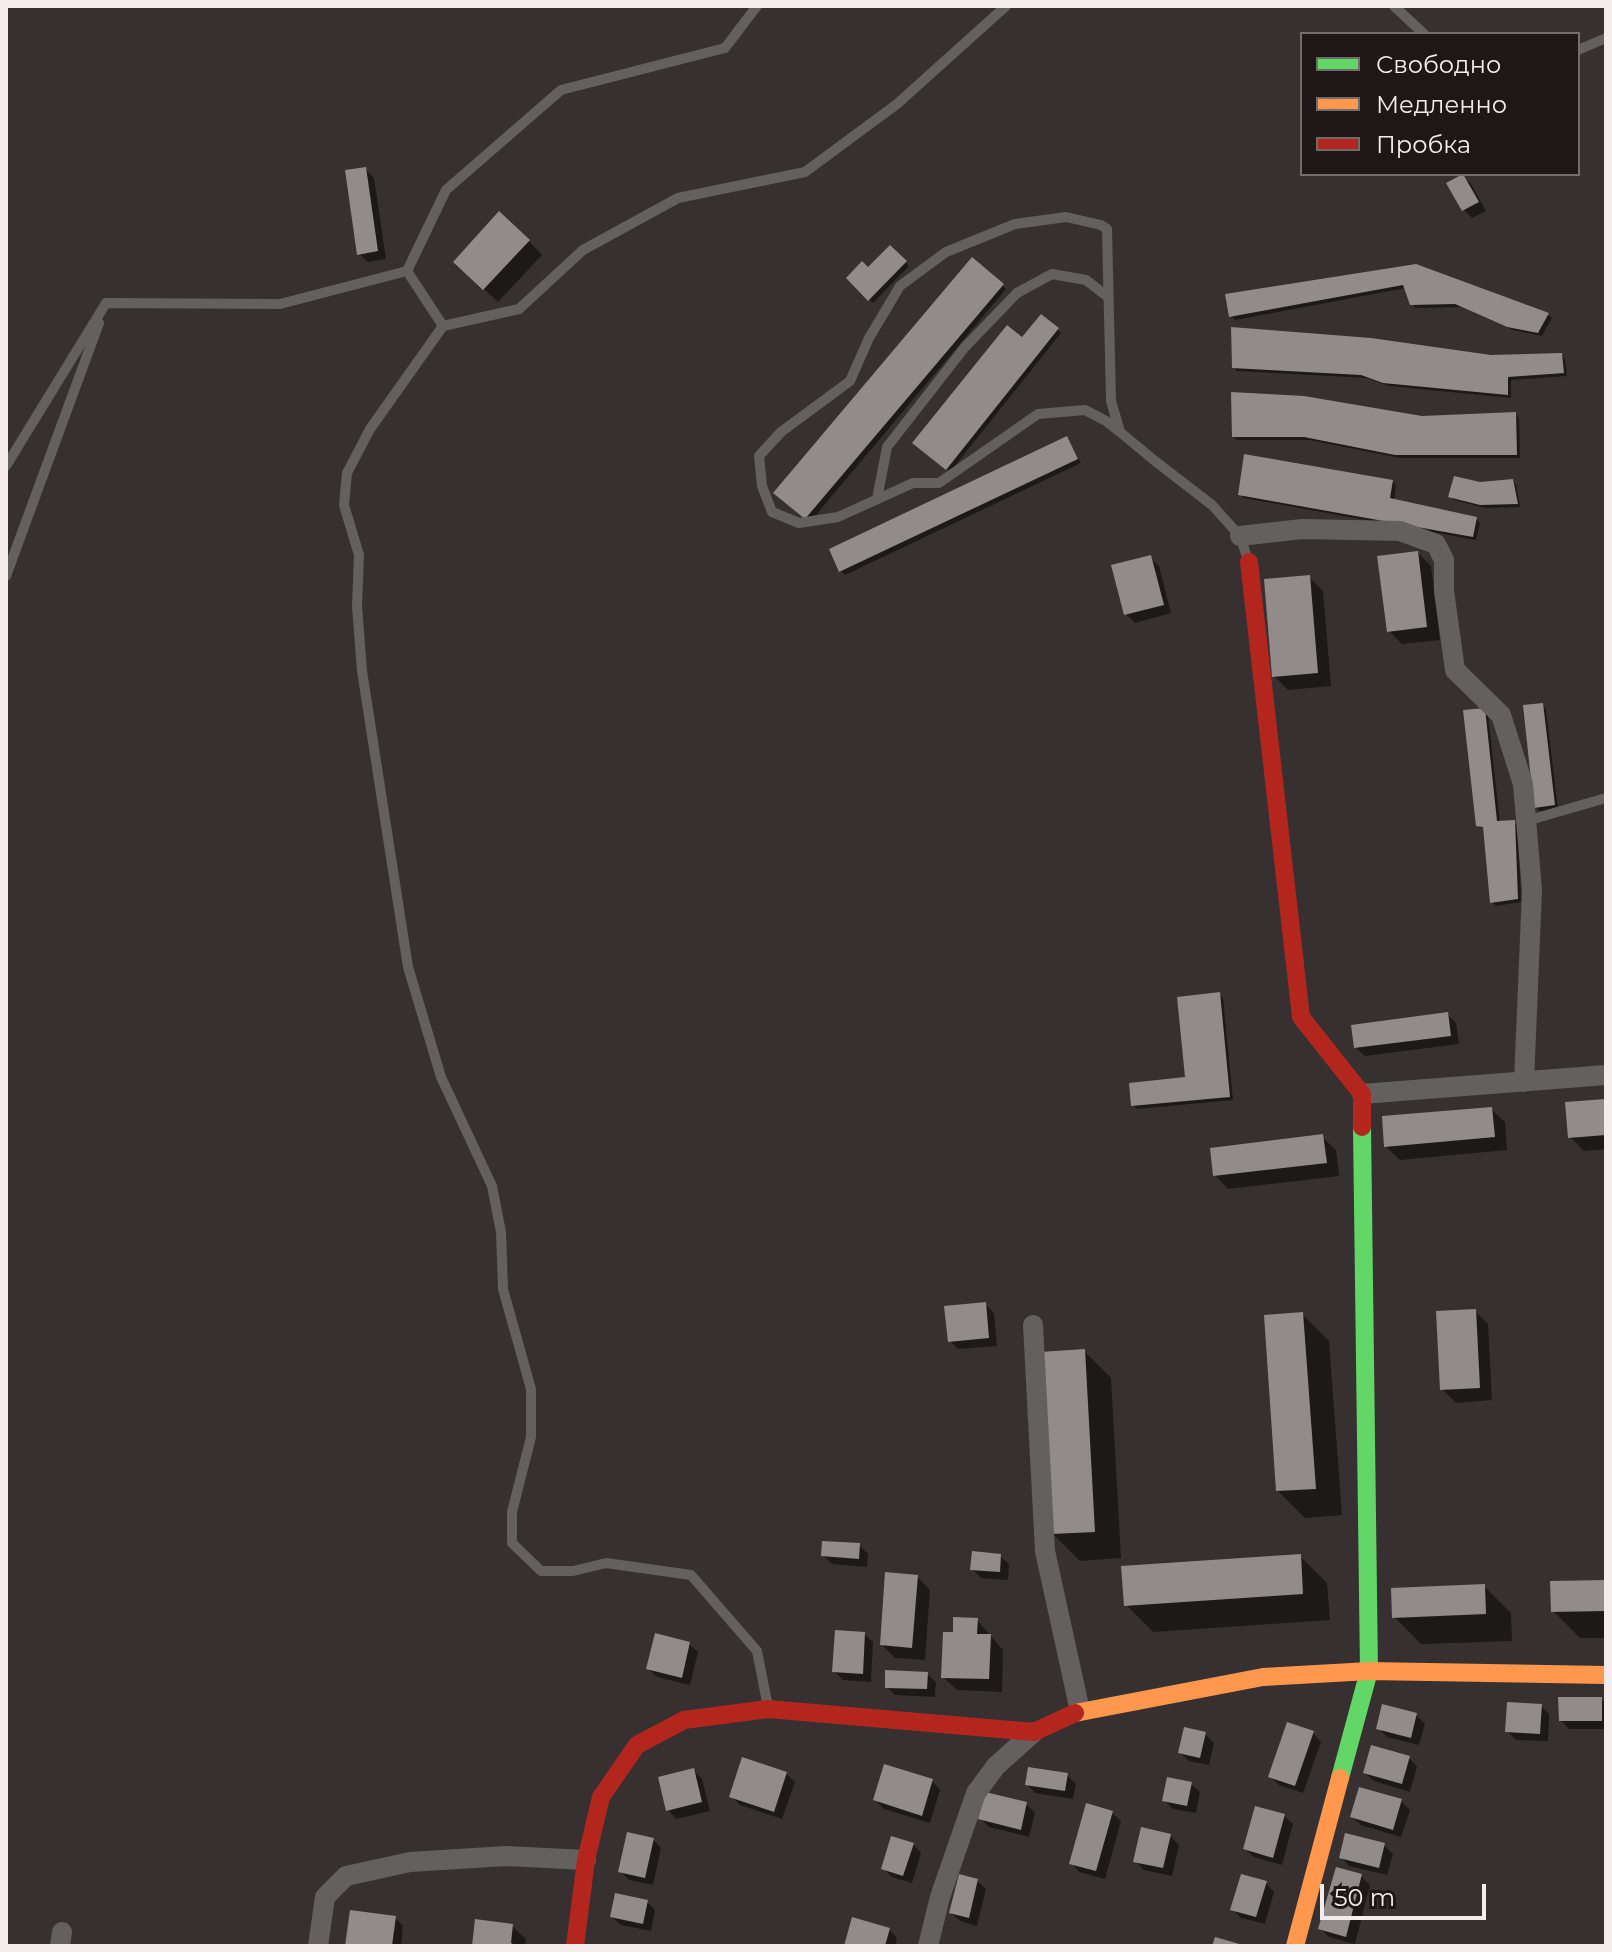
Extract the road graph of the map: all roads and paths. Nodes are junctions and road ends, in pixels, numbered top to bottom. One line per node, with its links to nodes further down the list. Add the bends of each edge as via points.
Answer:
1 (757, 6): 7 (lane, via 725,48 561,90 446,190)
2 (1006, 6): 10 (lane, via 897,104 805,172 678,198 583,250 519,309)
3 (1394, 6): 4 (lane)
4 (1422, 32)
5 (1606, 38): 6 (lane)
6 (1580, 49)
7 (407, 271): 9 (lane, via 280,304); 10 (lane)
8 (1108, 297): 11 (lane, via 1111,401); 13 (lane, via 1086,280 1052,274 1017,293 965,347 887,447); 13 (lane, via 1107,229 1066,217 1015,224 946,252 900,286 850,381 781,432 759,456 772,512 799,523 838,517)
9 (106, 303): 12 (lane); 16 (lane)
10 (443, 326): 25 (lane, via 370,429 347,473 344,505 359,555 362,671 408,967 441,1077 492,1186 501,1232 503,1289 531,1389 531,1437 512,1512 512,1543 541,1571 606,1563 691,1575 757,1651)
11 (1120, 432): 13 (lane, via 1085,410 1038,414 939,483 913,483); 14 (lane, via 1212,505)
12 (6, 466)
13 (877, 499)
14 (1240, 536): 15 (lane); 18 (street, via 1302,529 1400,531 1436,544 1444,560 1455,670 1501,715 1523,784)
15 (1249, 562): 21 (street, via 1301,1017)
16 (6, 576)
17 (1606, 798): 18 (lane)
18 (1526, 821): 20 (street, via 1532,890)
19 (1606, 1075): 20 (street)
20 (1524, 1082): 21 (street)
21 (1362, 1094): 23 (street)
22 (1033, 1325): 26 (street, via 1045,1551)
23 (1369, 1671): 24 (street); 26 (street, via 1263,1677); 32 (street)
24 (1606, 1675)
25 (768, 1709): 27 (street); 28 (street, via 684,1720 637,1745 601,1797)
26 (1080, 1711): 27 (street)
27 (1034, 1732): 31 (street, via 996,1766 976,1793)
28 (586, 1860): 29 (street, via 506,1856 424,1861 346,1876 325,1897); 30 (street)
29 (318, 1946)
30 (575, 1946)
31 (928, 1946)
32 (1295, 1946)

